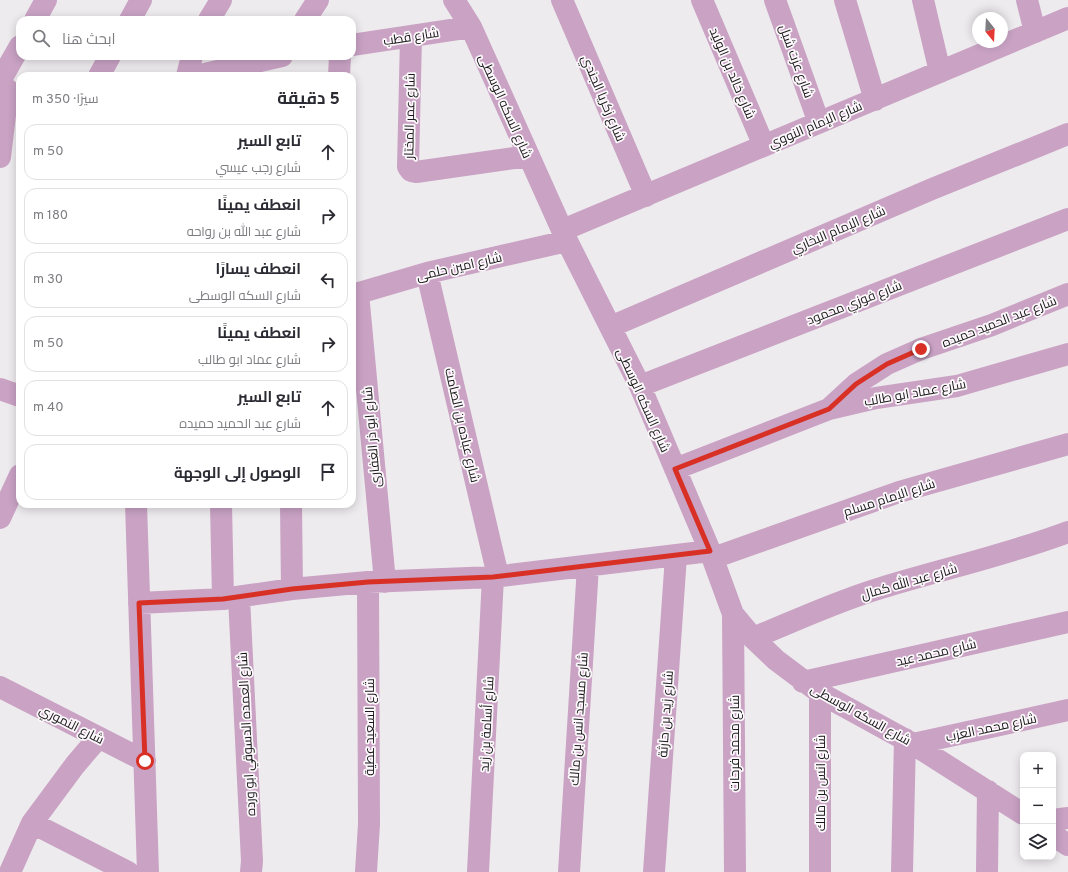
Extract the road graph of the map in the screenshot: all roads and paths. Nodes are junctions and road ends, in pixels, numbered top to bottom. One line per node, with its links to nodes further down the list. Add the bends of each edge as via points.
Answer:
1 (46, 0): 12 (street)
2 (141, 0): 13 (street)
3 (221, 0): 14 (street)
4 (318, 0): 15 (street)
5 (454, 0): 17 (street, شارع السكه الوسطى)
6 (562, 0): 39 (street, شارع زكريا الجندي)
7 (702, 0): 36 (street, شارع خالد بن الوليد)
8 (776, 0): 34 (street, شارع عزت شبل)
9 (845, 0): 33 (street)
10 (923, 0): 31 (street)
11 (1028, 0): 18 (street)
12 (37, 16)
13 (132, 16)
14 (211, 16)
15 (308, 16)
16 (1068, 18): 18 (street, شارع الإمام النووي)
17 (471, 27): 19 (street, شارع قطب); 37 (street, شارع السكه الوسطى)
18 (1035, 32): 31 (street, شارع الإمام النووي)
19 (411, 37): 20 (street, شارع قطب); 37 (street, شارع عمر المختار, via 408,167 411,171)
20 (356, 44)
21 (16, 59): 32 (street)
22 (108, 60): 27 (street)
23 (191, 60): 28 (street)
24 (274, 60): 26 (street)
25 (340, 60): 30 (street)
26 (257, 69): 29 (street)
27 (101, 72)
28 (188, 72)
29 (231, 72)
30 (339, 72)
31 (940, 72): 33 (street, شارع الإمام النووي)
32 (7, 88): 38 (street)
33 (875, 100): 34 (street, شارع الإمام النووي)
34 (820, 123): 36 (street, شارع الإمام النووي)
35 (1068, 134): 46 (street, شارع الإمام البخاري, via 932,189)
36 (764, 146): 39 (street, شارع الإمام النووي)
37 (529, 156): 41 (street, شارع السكه الوسطى)
38 (0, 157)
39 (646, 196): 41 (street, شارع الإمام النووي)
40 (1068, 219): 48 (street, شارع فوزي محمود)
41 (565, 236): 42 (street, شارع امين حلمى); 46 (street, شارع السكه الوسطى)
42 (427, 273): 43 (street, شارع امين حلمى); 63 (street, شارع عباده بن الصامت)
43 (356, 294)
44 (1068, 294): 51 (street, شارع عبد الحميد حميده, via 887,364 856,384)
45 (356, 308): 64 (street, شارع ابو ذر الغفارى)
46 (610, 327): 48 (street, شارع السكه الوسطى)
47 (1068, 354): 51 (street, شارع عماد ابو طالب, via 957,386 876,398)
48 (640, 386): 53 (street, شارع السكه الوسطى)
49 (0, 389): 50 (street)
50 (16, 395)
51 (829, 409): 53 (street, شارع عماد ابو طالب)
52 (1068, 444): 60 (street, شارع الإمام مسلم, via 899,492)
53 (675, 469): 60 (street, شارع السكه الوسطى)
54 (16, 484): 58 (street)
55 (136, 508): 67 (street)
56 (221, 508): 66 (street, شارع العمده الدسوقي ابو ورده)
57 (291, 508): 65 (street)
58 (0, 518)
59 (1068, 532): 70 (street, شارع عبد الله كمال, via 984,560 880,588)
60 (711, 555): 61 (street, شارع الإمام مسلم); 68 (street, شارع السكه الوسطى)
61 (676, 556): 62 (street, شارع الإمام مسلم); 91 (street, شارع زيد بن حارثة)
62 (588, 566): 63 (street, شارع الإمام مسلم); 90 (street, شارع مسجد انس بن مالك)
63 (496, 577): 64 (street, شارع الإمام مسلم); 89 (street, شارع أسامة بن زيد)
64 (376, 582): 65 (street, شارع الإمام مسلم); 88 (street, شارع السعيد عطية)
65 (292, 589): 66 (street, شارع الإمام مسلم)
66 (231, 598): 67 (street, شارع الإمام مسلم); 87 (street, شارع العمده الدسوقي ابو ورده)
67 (139, 603): 76 (street)
68 (733, 614): 70 (street, شارع السكه الوسطى); 92 (street, شارع محمد فرحات)
69 (1068, 622): 72 (street, شارع محمد عيد)
70 (753, 638): 72 (street, شارع السكه الوسطى)
71 (0, 687): 74 (street, شارع النموري)
72 (811, 688): 75 (street, شارع السكه الوسطى); 93 (street, شارع انس بن مالك)
73 (1068, 710): 75 (street, شارع محمد العزب)
74 (98, 738): 76 (street, شارع النموري); 81 (street, via 74,765)
75 (909, 741): 77 (street, شارع السكه الوسطى); 94 (street)
76 (145, 761): 86 (street)
77 (988, 791): 78 (street, شارع السكه الوسطى); 95 (street)
78 (1020, 812)
79 (1068, 818): 80 (street)
80 (1056, 820)
81 (32, 823): 84 (street); 85 (street)
82 (1056, 837): 83 (street)
83 (1068, 845)
84 (10, 872)
85 (128, 872)
86 (148, 872)
87 (251, 872)
88 (366, 872)
89 (478, 872)
90 (569, 872)
91 (654, 872)
92 (735, 872)
93 (820, 872)
94 (902, 872)
95 (987, 872)

